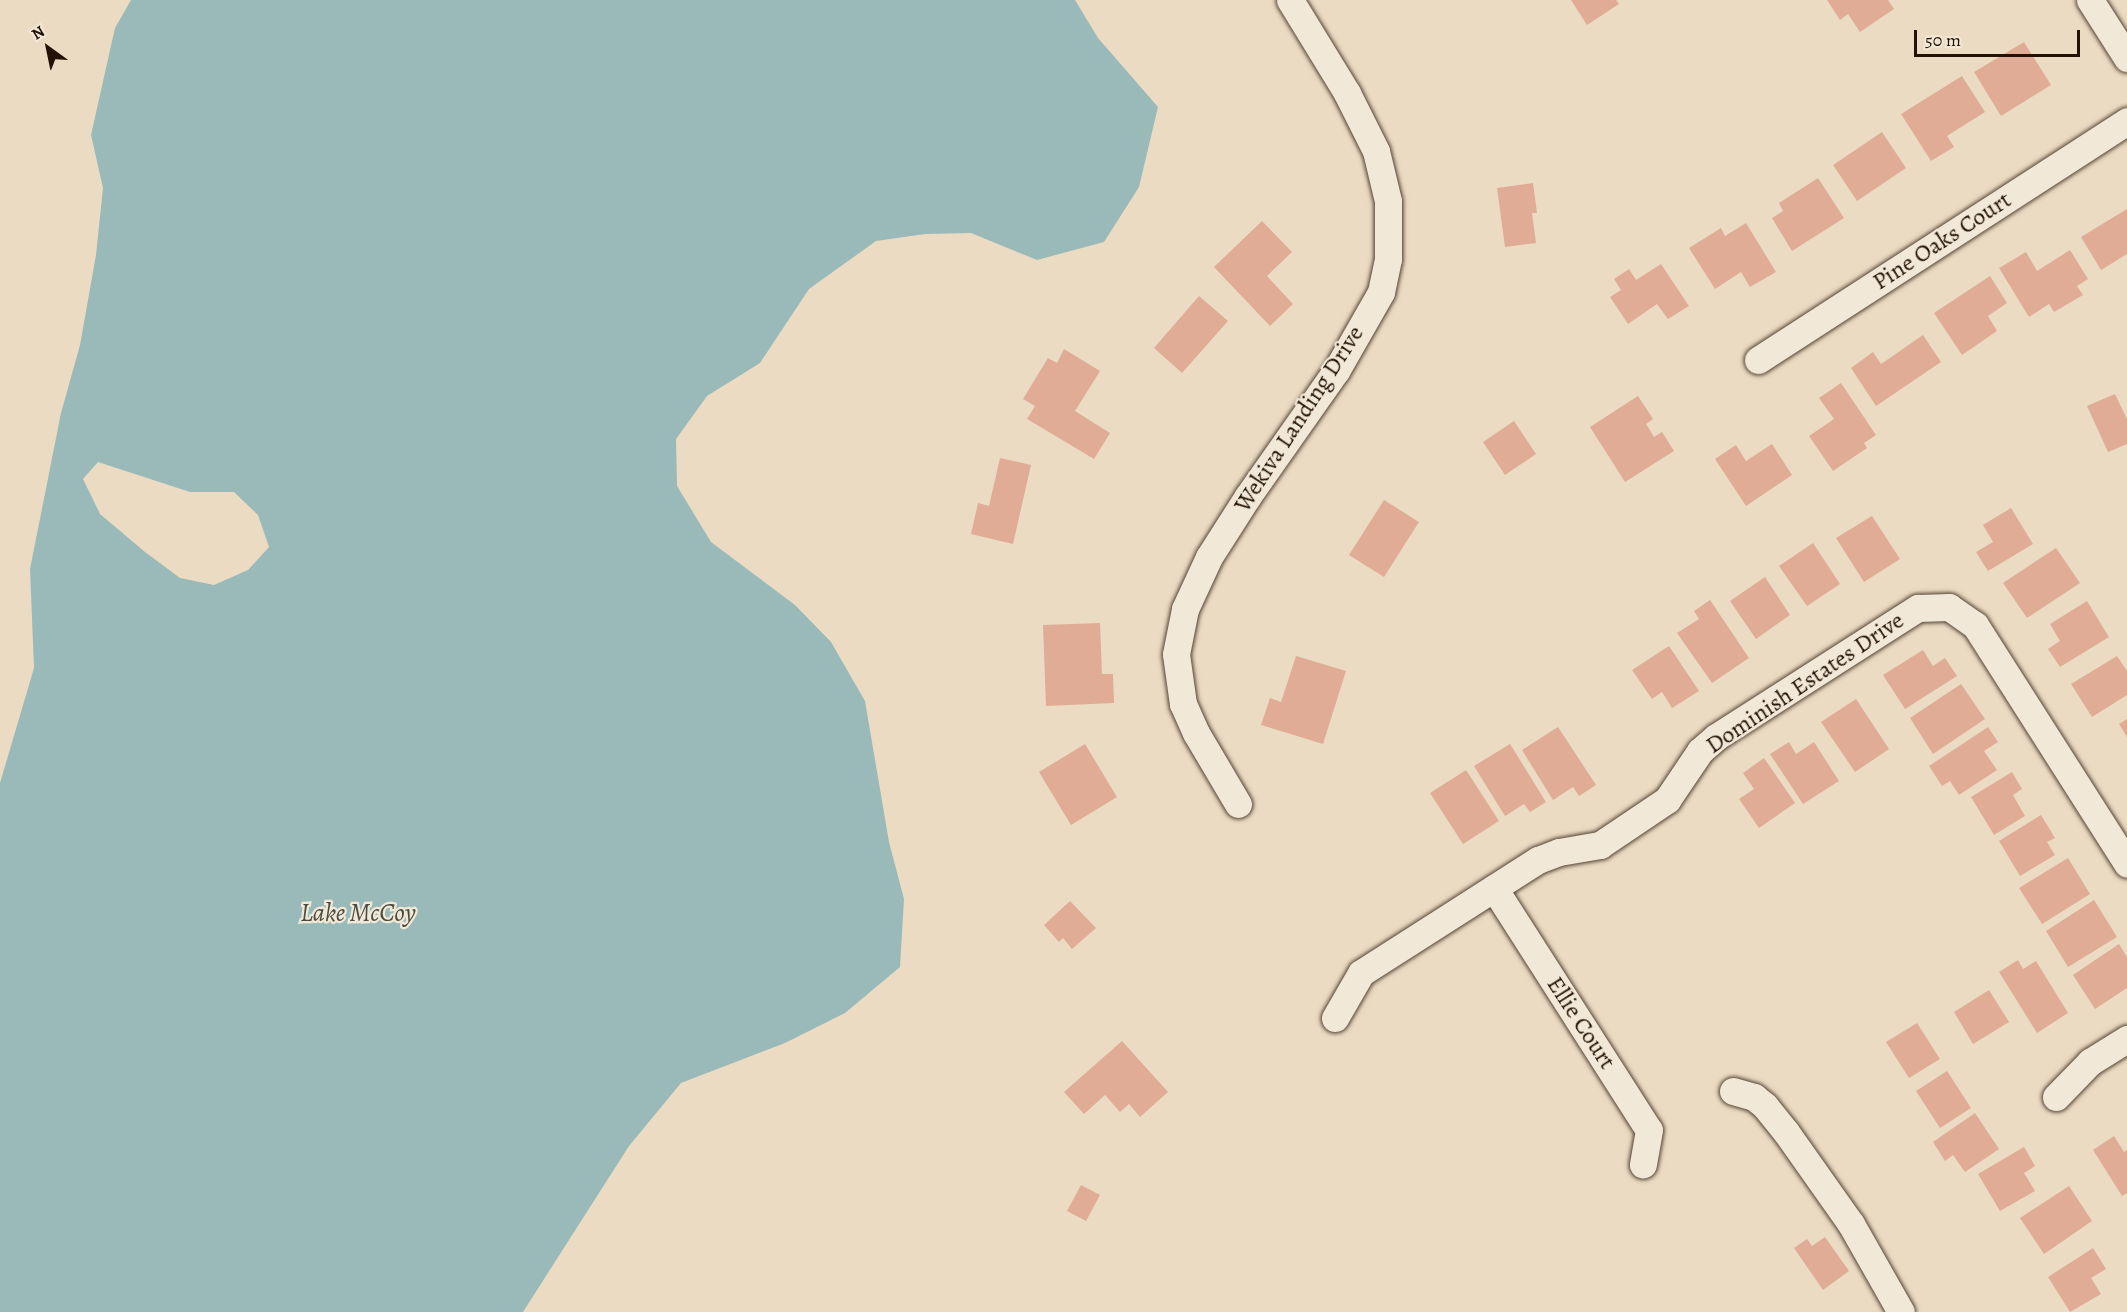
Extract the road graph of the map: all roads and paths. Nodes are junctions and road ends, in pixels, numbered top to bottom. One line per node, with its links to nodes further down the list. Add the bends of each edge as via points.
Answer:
1 (1290, 0): 6 (street, Wekiva Landing Drive, via 1347,93 1376,151 1388,201 1388,259 1381,292 1336,371 1209,557 1185,609 1176,654 1183,704)
2 (2090, 0): 3 (street)
3 (2127, 58)
4 (2127, 121): 5 (street, Pine Oaks Court)
5 (1758, 360)
6 (1239, 804)
7 (2127, 864): 8 (street, Dominish Estates Drive, via 1975,625 1949,607 1918,608 1716,737 1700,752 1667,800 1600,845 1538,860)
8 (1494, 888): 9 (street, Dominish Estates Drive, via 1361,973); 13 (street, Ellie Court, via 1649,1130)
9 (1335, 1018)
10 (2127, 1039): 12 (street, via 2090,1062)
11 (1733, 1091): 14 (street, via 1754,1097 1766,1106 1786,1132 1851,1224)
12 (2056, 1097)
13 (1643, 1164)
14 (1901, 1312)

